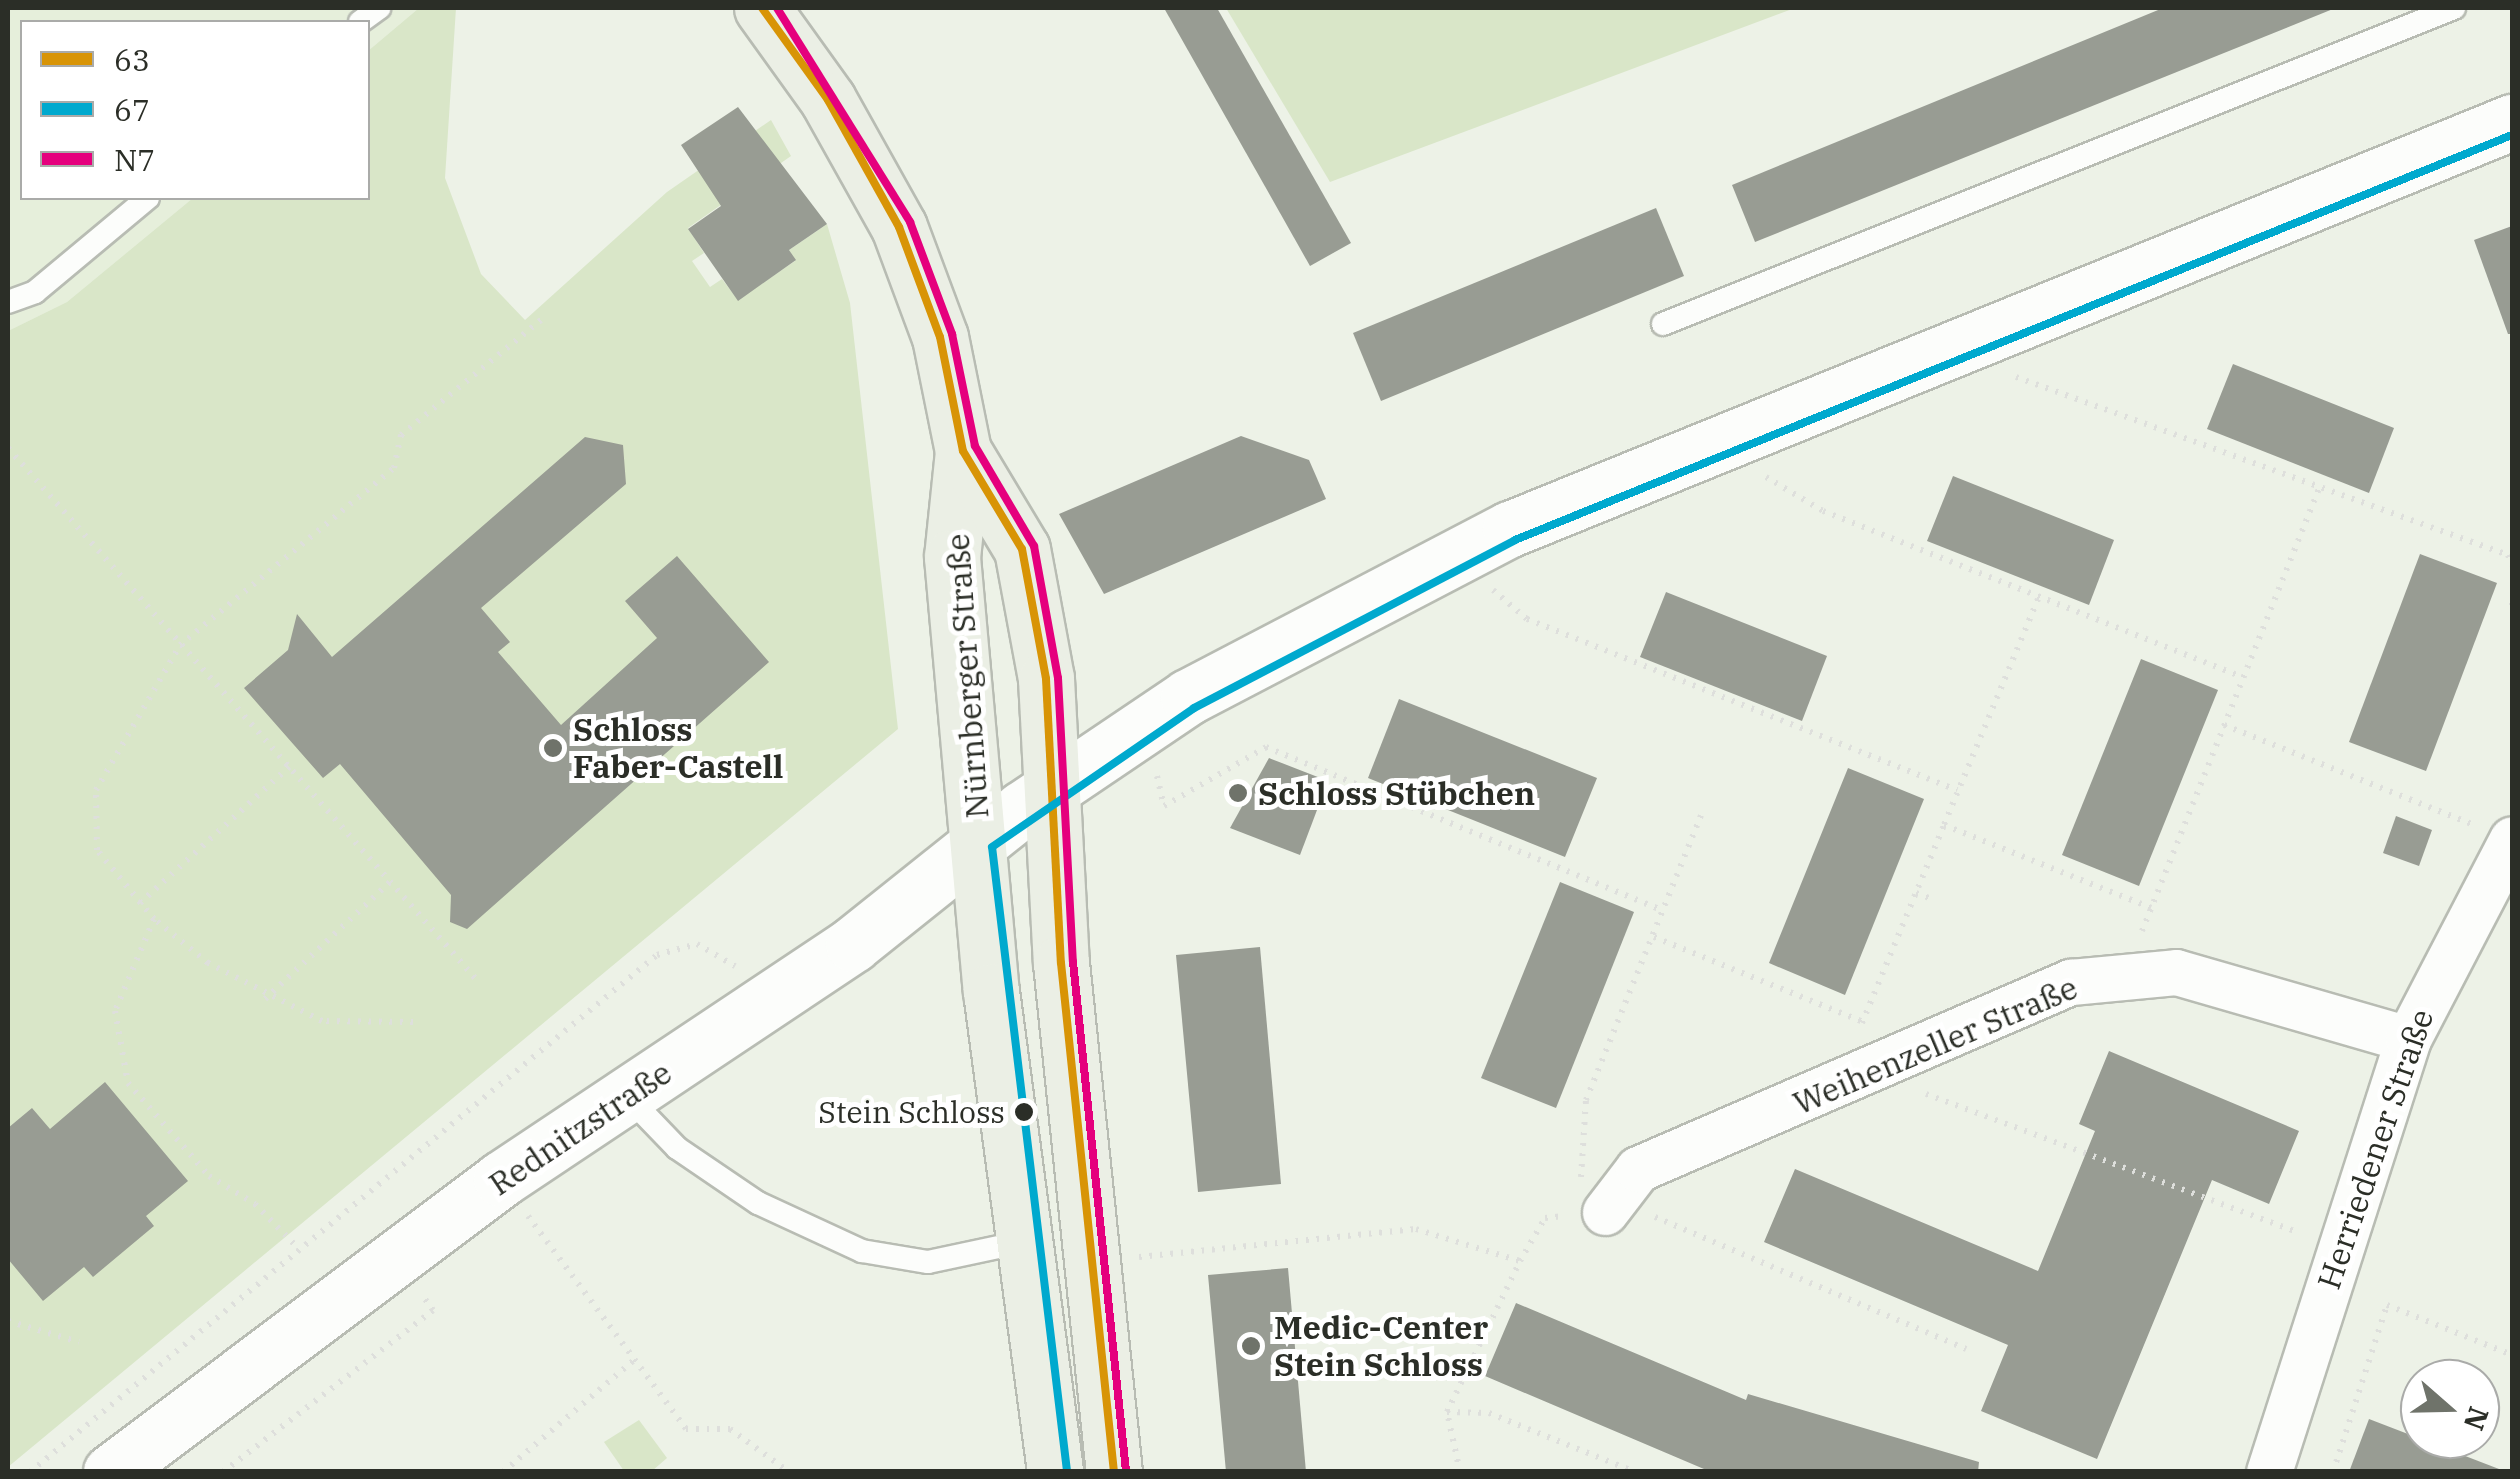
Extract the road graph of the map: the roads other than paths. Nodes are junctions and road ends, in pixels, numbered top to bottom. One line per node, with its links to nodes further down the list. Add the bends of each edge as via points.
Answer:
1 (762, 8): 7 (main road, Nürnberger Straße, via 821,88 900,227 940,337)
2 (2454, 8): 6 (lane)
3 (2512, 122): 8 (main road, Rednitzstraße, via 1709,443 1454,557 1145,725)
4 (146, 200): 5 (lane, via 35,292)
5 (8, 302)
6 (1663, 324)
7 (963, 452): 8 (main road, Nürnberger Straße, via 1022,548 1046,679); 10 (main road, Nürnberger Straße, via 952,557)
8 (1052, 790): 10 (main road, Rednitzstraße); 17 (main road, Nürnberger Straße)
9 (2512, 839): 11 (street, Herriedener Straße)
10 (979, 841): 12 (main road, Rednitzstraße, via 853,944); 14 (main road, Nürnberger Straße)
11 (2408, 1038): 13 (street, Weihenzeller Straße, via 2240,985 2126,975 2071,982 1638,1168); 18 (street, Herriedener Straße)
12 (627, 1096): 14 (lane, via 677,1148 758,1204 862,1252 928,1262); 15 (main road, Rednitzstraße, via 501,1179)
13 (1605, 1212)
14 (1022, 1242): 16 (main road, Nürnberger Straße)
15 (111, 1472)
16 (1055, 1472)
17 (1114, 1472)
18 (2269, 1472)

